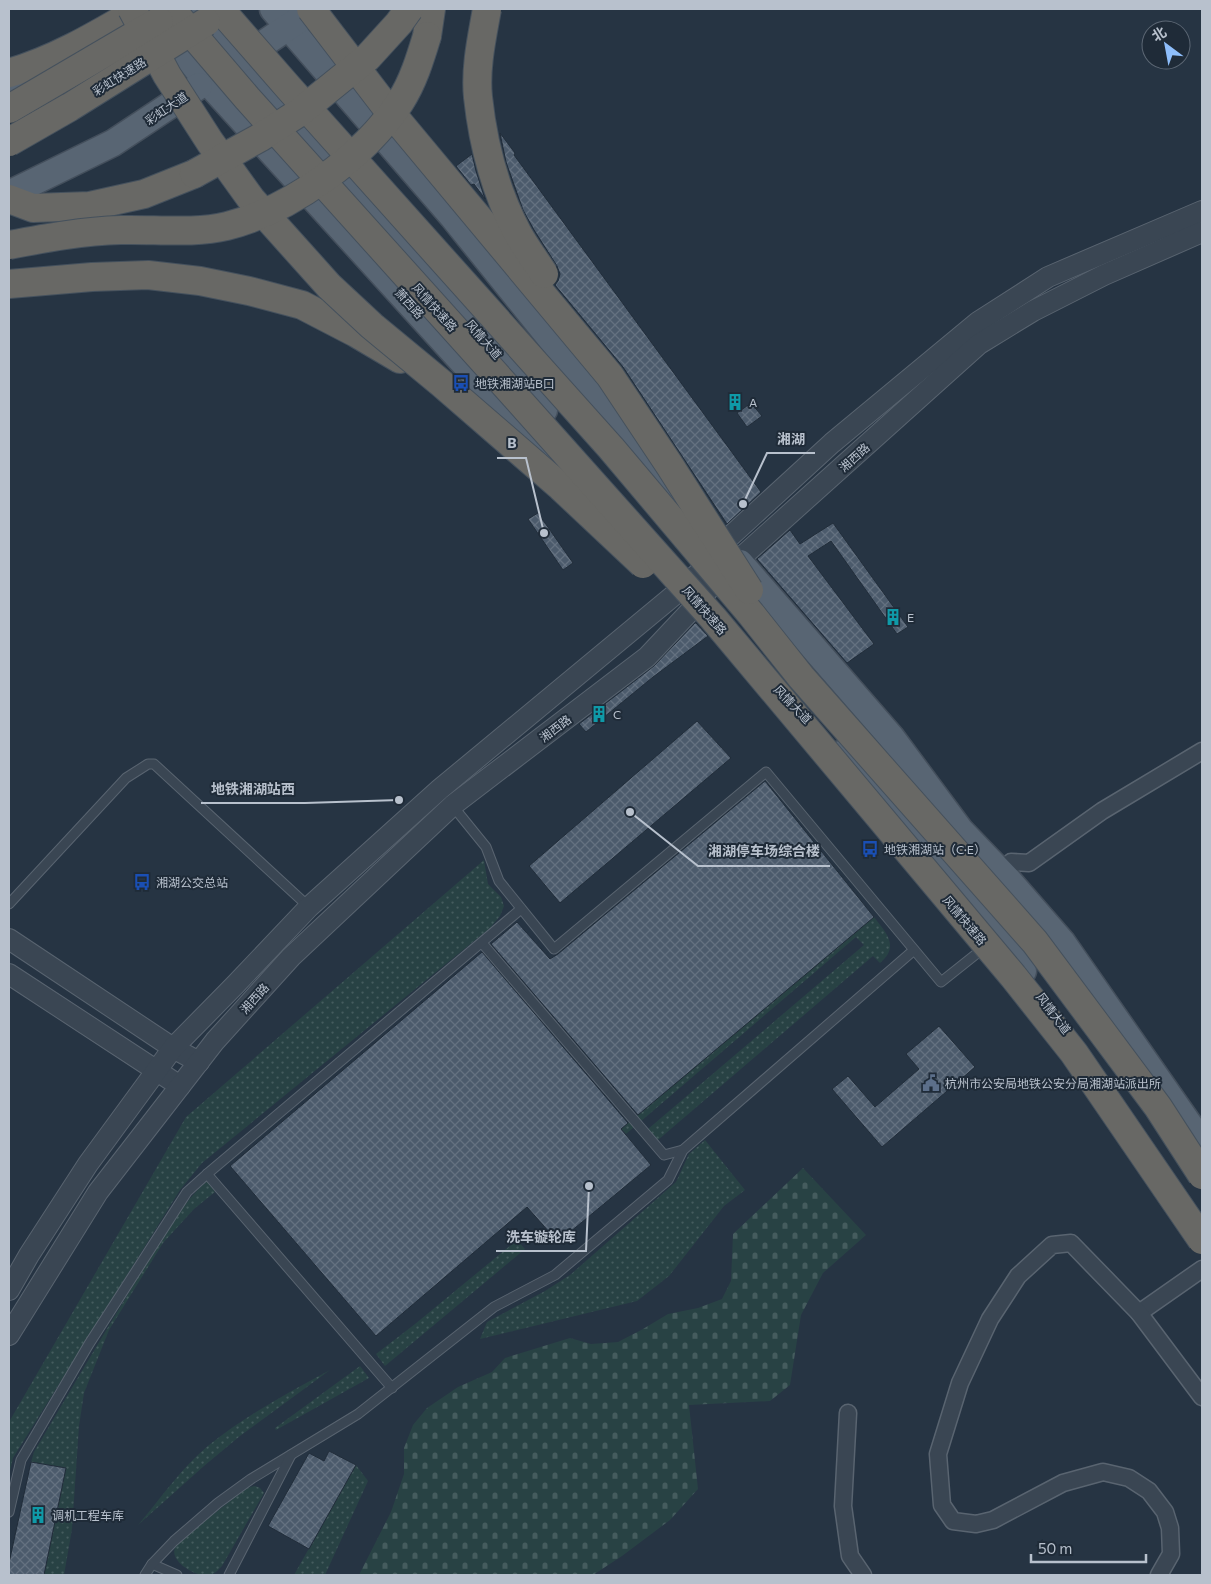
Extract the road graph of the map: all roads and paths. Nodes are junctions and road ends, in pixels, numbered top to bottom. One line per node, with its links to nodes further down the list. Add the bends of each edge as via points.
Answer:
1 (149, 9): 13 (highway, via 68,51); 14 (main road, 萧西路); 15 (main road); 27 (highway, bridge, via 167,74 251,199 329,286); 34 (highway, 风情快速路, bridge, via 246,98 534,416 713,618)
2 (180, 9): 16 (highway, bridge)
3 (199, 9): 12 (main road)
4 (220, 9): 31 (highway, bridge, via 611,448)
5 (228, 9): 17 (highway, 彩虹快速路, bridge)
6 (311, 9): 26 (highway, bridge, via 386,107)
7 (316, 9): 11 (main road, 彩虹大道)
8 (409, 9): 19 (highway, bridge, via 368,57 300,112 194,174 144,194 90,206 33,208)
9 (431, 9): 22 (highway, bridge, via 427,36 416,70 400,102 347,161 288,201 226,226 87,232)
10 (486, 9): 26 (highway, bridge, via 478,96 489,163 497,187 518,232)
11 (280, 18): 12 (main road, 彩虹大道); 28 (main road, bridge, via 453,217 666,486)
12 (241, 59): 14 (main road, 彩虹大道); 23 (main road, 风情大道, bridge)
13 (9, 73)
14 (207, 81): 18 (main road, 彩虹大道, via 113,144); 25 (main road, 萧西路)
15 (9, 93)
16 (9, 110)
17 (9, 142)
18 (9, 194)
19 (9, 200)
20 (1202, 211): 28 (street, 湘西路, via 1048,277 978,322 832,443)
21 (1202, 232): 28 (street, 湘西路, via 1088,283 1033,311 980,344)
22 (9, 245)
23 (403, 245): 25 (main road); 30 (main road, 风情大道, via 633,513)
24 (9, 284): 27 (highway, bridge, via 92,276 148,275 249,291 302,305)
25 (438, 335): 30 (main road, 萧西路, via 599,512)
26 (610, 376): 31 (highway, bridge, via 739,574)
27 (441, 383): 34 (highway, bridge, via 562,487 631,552)
28 (731, 552): 29 (street, 湘西路); 35 (main road, via 891,737)
29 (710, 574): 30 (street, 湘西路); 35 (main road, via 782,658 876,758)
30 (687, 598): 33 (street, 湘西路); 33 (street, 湘西路, via 647,657); 40 (main road, 风情大道, via 910,825)
31 (801, 677): 52 (highway, bridge, via 1035,942 1158,1107)
32 (1202, 750): 36 (street, via 1102,811 1029,863)
33 (446, 797): 38 (street, 湘西路); 39 (lane, via 486,847 499,881); 46 (street, 湘西路, via 290,958)
34 (877, 816): 54 (highway, 风情快速路, bridge, via 1074,1053)
35 (960, 830): 49 (main road, via 1062,942)
36 (1011, 862)
37 (9, 904): 38 (lane, via 126,778 148,764 154,764)
38 (309, 907): 45 (street, 湘西路)
39 (521, 909): 42 (lane); 43 (lane, via 554,949 766,772)
40 (999, 937): 43 (lane, via 941,982); 53 (main road, 风情大道, via 1098,1075)
41 (9, 939): 45 (street)
42 (482, 943): 50 (lane, via 664,1155); 51 (lane)
43 (914, 950): 50 (lane)
44 (9, 974): 47 (street)
45 (173, 1048): 46 (street); 47 (street, 湘西路)
46 (199, 1062): 48 (street, 湘西路)
47 (156, 1070): 48 (street); 56 (street, 湘西路, via 88,1164)
48 (180, 1086): 58 (street, 湘西路, via 98,1192)
49 (1202, 1143)
50 (683, 1150): 59 (lane, via 668,1180 555,1275 494,1308)
51 (207, 1174): 59 (lane); 63 (lane, via 187,1192 89,1344 21,1460)
52 (1202, 1175)
53 (1202, 1236)
54 (1202, 1240)
55 (1202, 1269): 57 (street)
56 (9, 1290)
57 (1139, 1313): 60 (street); 69 (street, via 1071,1243 1052,1245 1018,1276 990,1319 960,1383 938,1454 942,1506 954,1521 976,1524 993,1520 1063,1483 1103,1472 1129,1478 1149,1491 1165,1512 1170,1528 1171,1554)
58 (9, 1335)
59 (392, 1388): 62 (lane, via 358,1414)
60 (1202, 1397)
61 (848, 1413): 68 (street, via 843,1506 850,1556)
62 (291, 1455): 64 (lane, via 218,1503); 67 (lane)
63 (9, 1512)
64 (152, 1564): 65 (lane); 66 (lane)
65 (145, 1575)
66 (177, 1575)
67 (228, 1575)
68 (863, 1575)
69 (1159, 1575)

